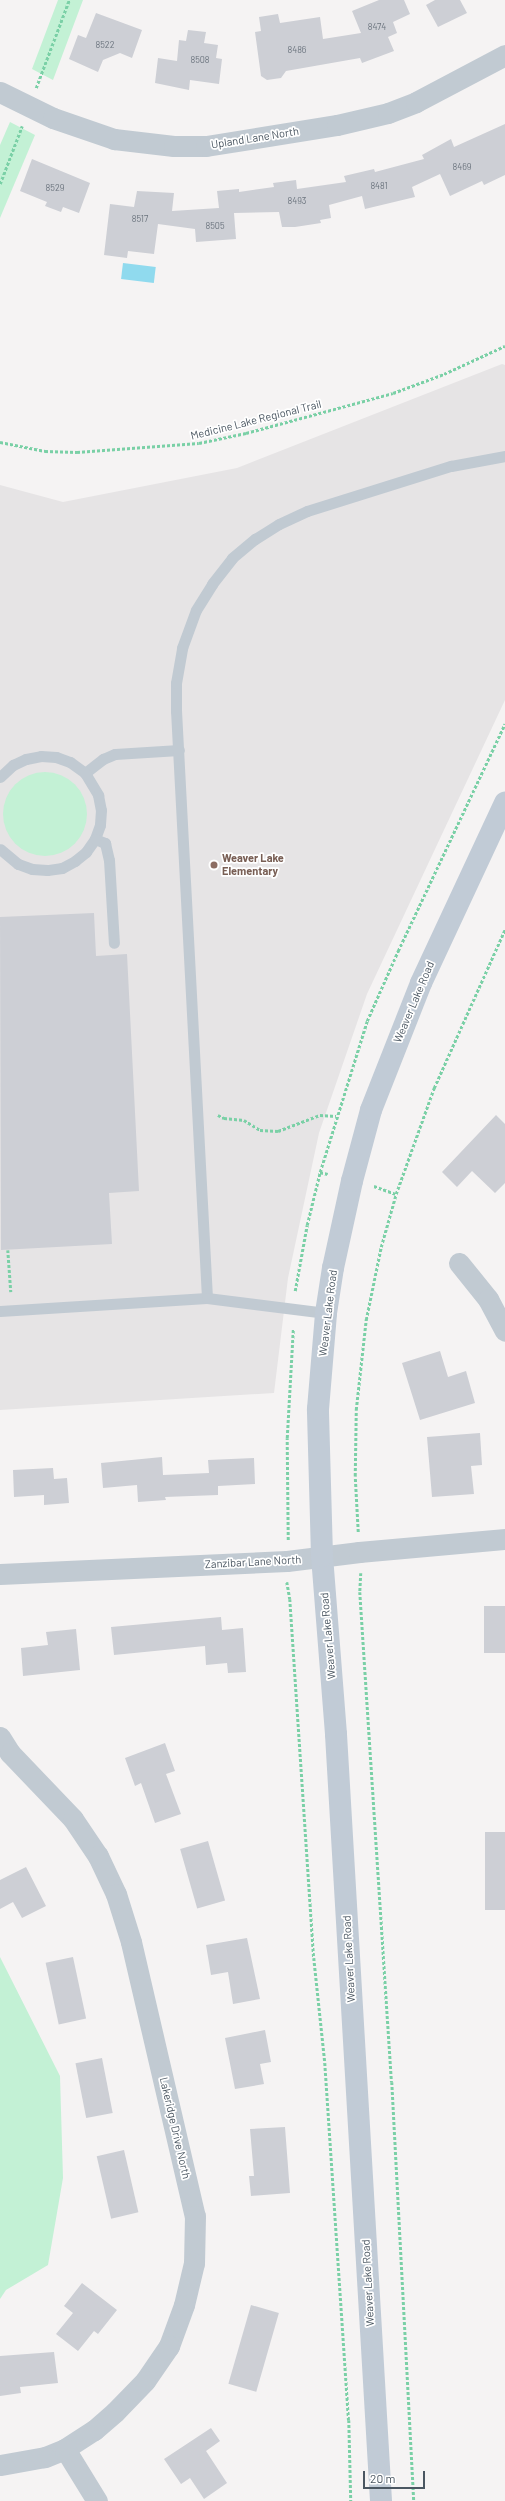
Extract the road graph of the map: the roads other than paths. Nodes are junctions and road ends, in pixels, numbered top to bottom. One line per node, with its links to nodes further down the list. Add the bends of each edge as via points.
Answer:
1 (505, 55): 2 (street, Upland Lane North, via 416,102 388,113 338,125 206,146 174,146 114,139 53,118)
2 (0, 92)
3 (505, 456): 4 (lane, via 451,466 307,511 255,539 232,558 196,610 182,648 176,683)
4 (179, 750): 6 (lane, via 115,754 103,759); 12 (lane)
5 (1, 772): 6 (lane, via 26,759 41,756 56,757 70,762)
6 (85, 773): 8 (lane, via 98,796 101,810 100,825)
7 (505, 803): 14 (main road, Weaver Lake Road, via 421,983 371,1110 342,1220)
8 (95, 839): 9 (lane, via 86,852 75,861 62,868 47,870 32,869 18,864); 10 (lane, via 105,843 109,860)
9 (0, 849)
10 (114, 943)
11 (459, 1263): 15 (street, via 488,1299)
12 (207, 1298): 13 (lane); 14 (lane)
13 (0, 1311)
14 (326, 1313): 17 (main road, Weaver Lake Road, via 318,1409)
15 (505, 1331)
16 (505, 1539): 17 (street, Zanzibar Lane North)
17 (322, 1556): 18 (street, Zanzibar Lane North, via 287,1561); 23 (main road, Weaver Lake Road, via 337,1742)
18 (0, 1574)
19 (0, 1737): 20 (street, Lakeridge Drive North, via 10,1753 73,1819 98,1856 116,1894 131,1942 194,2216 194,2263 184,2305 169,2346 145,2381 115,2412)
20 (65, 2449): 21 (street, Lakeridge Drive North, via 45,2457); 22 (street)
21 (0, 2465)
22 (97, 2501)
23 (381, 2501)

